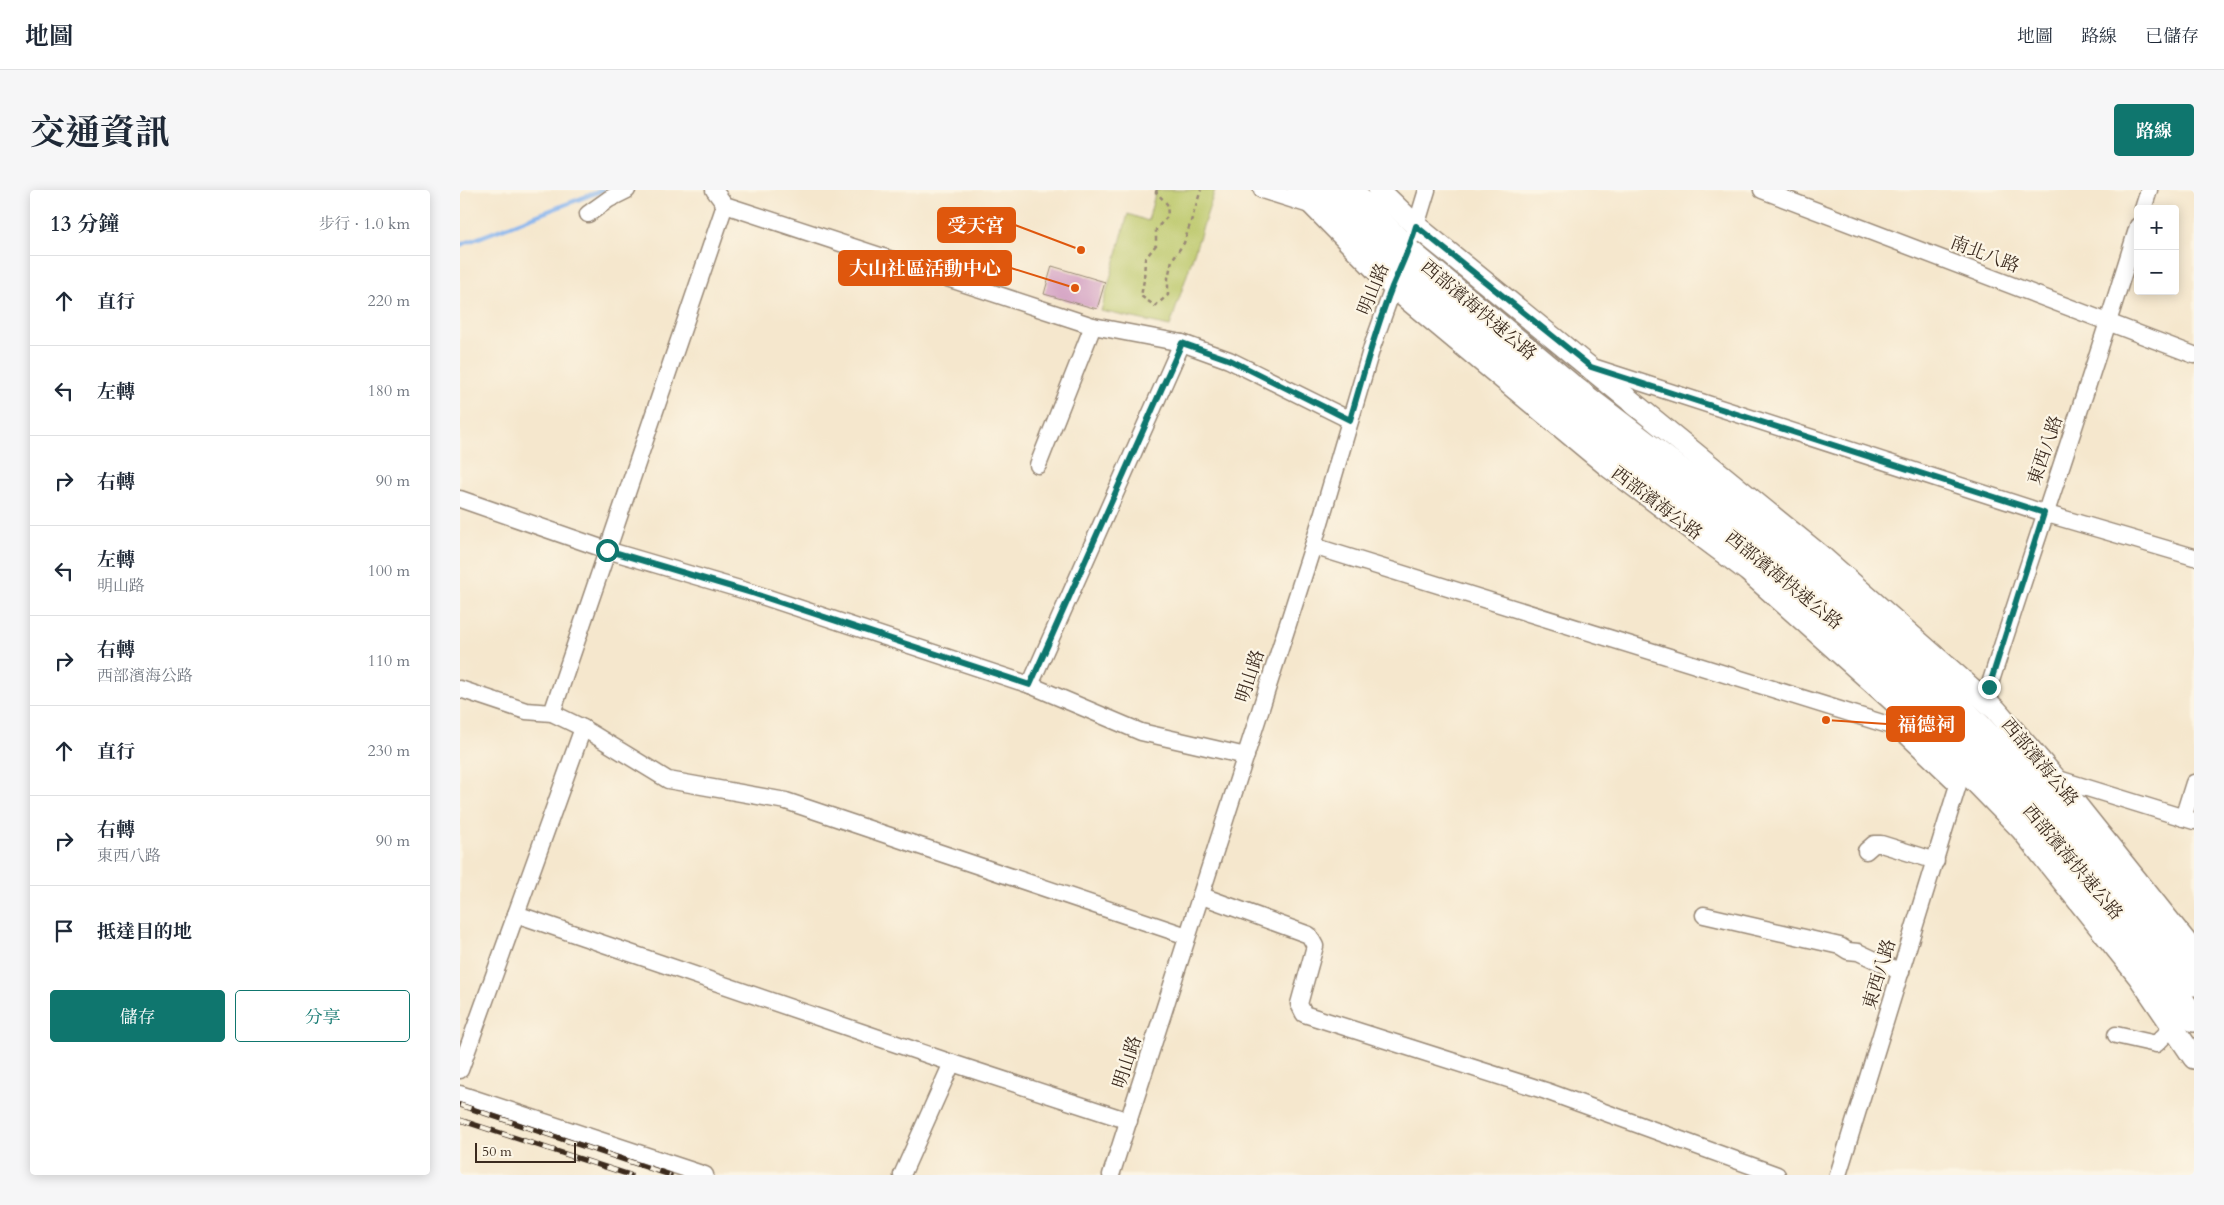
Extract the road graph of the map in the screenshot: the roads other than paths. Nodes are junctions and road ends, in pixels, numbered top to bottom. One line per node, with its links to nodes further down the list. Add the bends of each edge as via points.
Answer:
1 (627, 190): 12 (street)
2 (714, 190): 10 (street)
3 (1262, 190): 9 (street)
4 (1349, 190): 15 (highway, 西部濱海快速公路)
5 (1379, 190): 13 (main road, 西部濱海公路)
6 (1427, 190): 13 (street, 明山路)
7 (1762, 190): 16 (street, 南北八路)
8 (2149, 190): 11 (street)
9 (1311, 195): 15 (highway, 西部濱海快速公路)
10 (725, 205): 17 (street); 26 (street)
11 (2144, 205)
12 (588, 214)
13 (1416, 226): 15 (street, 明山路); 20 (main road, 西部濱海公路)
14 (2134, 239): 16 (street, 東西八路)
15 (1401, 269): 21 (street, 明山路); 29 (main road, 西部濱海公路, via 1609,467); 36 (highway, 西部濱海快速公路, via 1555,400 1820,607)
16 (2109, 322): 19 (street, 南北八路); 24 (street, 東西八路)
17 (1093, 326): 18 (street); 22 (street)
18 (1182, 343): 21 (street, via 1230,360); 30 (street)
19 (2194, 355)
20 (1591, 367): 24 (street); 28 (main road, 西部濱海公路)
21 (1350, 420): 25 (street, 明山路)
22 (1038, 465)
23 (462, 503): 26 (street)
24 (2044, 513): 27 (street); 31 (street, 東西八路)
25 (1313, 546): 34 (street); 37 (street, 明山路)
26 (607, 550): 30 (street, via 752,593); 33 (street)
27 (2194, 557)
28 (1822, 558): 36 (highway); 38 (main road, 西部濱海公路, via 1996,710)
29 (1748, 571): 34 (main road, 西部濱海公路); 36 (highway)
30 (1030, 685): 37 (street, via 1141,732)
31 (1989, 687)
32 (460, 689): 33 (street, via 526,711)
33 (552, 713): 35 (street)
34 (1908, 726): 42 (street, 東西八路, via 1958,784); 50 (main road, 西部濱海公路, via 2022,830 2138,977)
35 (583, 728): 44 (street); 46 (street, via 668,780 786,801)
36 (1969, 730): 49 (highway, 西部濱海快速公路, via 2079,833 2167,943); 50 (highway, 西部濱海快速公路, via 2149,954)
37 (1246, 756): 43 (street, 明山路)
38 (2055, 778): 40 (street); 47 (main road, 西部濱海公路)
39 (2194, 784): 40 (street)
40 (2189, 820)
41 (1866, 850): 42 (street, via 1874,844 1882,844)
42 (1936, 861): 48 (street, 東西八路)
43 (1202, 896): 46 (street, 明山路); 60 (street, via 1309,935 1315,946 1299,1004 1304,1014 1546,1091)
44 (516, 914): 53 (street); 54 (street)
45 (1704, 915): 48 (street, via 1840,946)
46 (1187, 936): 56 (street, 明山路)
47 (2194, 952)
48 (1901, 972): 61 (street, 東西八路)
49 (2194, 983)
50 (2183, 1023): 51 (street, via 2156,1044); 52 (main road, 西部濱海公路)
51 (2116, 1034)
52 (2194, 1058)
53 (952, 1063): 56 (street); 58 (street)
54 (460, 1070)
55 (460, 1094): 57 (street)
56 (1129, 1121): 59 (street, 明山路)
57 (705, 1175)
58 (902, 1175)
59 (1111, 1175)
60 (1777, 1175)
61 (1838, 1175)

